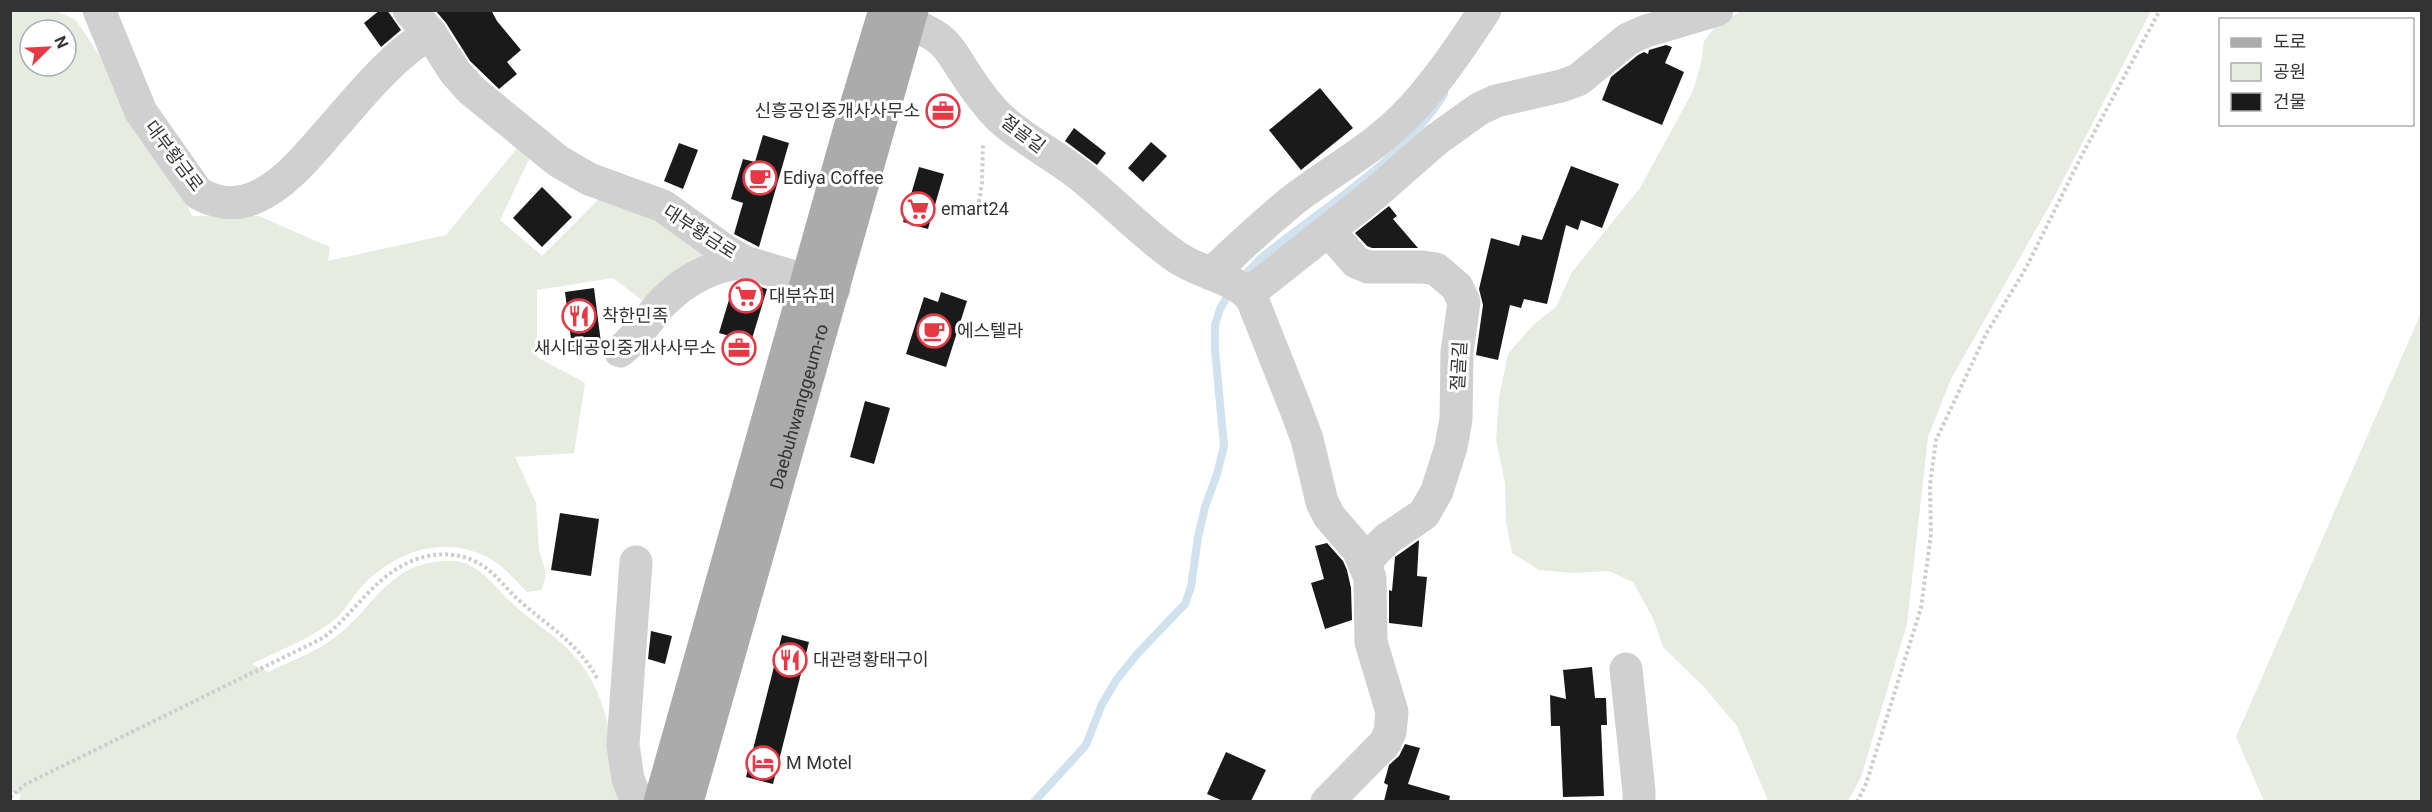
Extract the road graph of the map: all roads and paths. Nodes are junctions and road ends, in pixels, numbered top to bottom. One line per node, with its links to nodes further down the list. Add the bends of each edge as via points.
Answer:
1 (99, 10): 6 (lane, 대부황금로, via 141,112 198,193 225,203 254,198 306,158 412,44)
2 (1485, 10): 11 (lane, via 1402,119 1293,201)
3 (1717, 10): 9 (lane, via 1628,39 1578,80 1479,109 1437,139)
4 (2160, 10): 25 (path, via 2026,268 1986,334 1936,440 1930,485 1931,534 1921,608 1866,784)
5 (897, 15): 11 (lane, 절골길, via 939,39 978,94 1021,136 1077,172 1171,253 1191,267); 12 (main road, Daebuhwanggeum-ro)
6 (420, 22): 10 (lane, 대부황금로, via 471,90 558,161 589,178 663,206)
7 (983, 141): 8 (path)
8 (978, 208)
9 (1329, 231): 13 (lane); 16 (lane, 절골길, via 1356,262 1368,267 1436,269 1457,287 1464,302 1457,352 1456,419 1437,491 1424,514 1388,539)
10 (745, 262): 12 (lane, 대부황금로); 14 (lane, 대부황금로, via 706,271 686,282)
11 (1211, 274): 13 (lane, 절골길, via 1235,283)
12 (821, 285): 21 (main road, Daebuhwanggeum-ro); 22 (main road, Daebuhwanggeum-ro, via 761,538)
13 (1248, 294): 16 (lane, via 1296,407 1322,502)
14 (620, 351)
15 (636, 562): 20 (lane, via 623,745 634,795)
16 (1366, 564): 23 (lane, via 1370,579 1371,642 1390,701 1392,722 1376,754)
17 (1626, 669): 24 (lane)
18 (602, 687): 19 (path, via 579,650 485,567 466,556 443,553 400,567 323,638 26,784)
19 (10, 797)
20 (645, 801)
21 (660, 801)
22 (687, 801)
23 (1329, 801)
24 (1639, 801)
25 (1857, 801)

